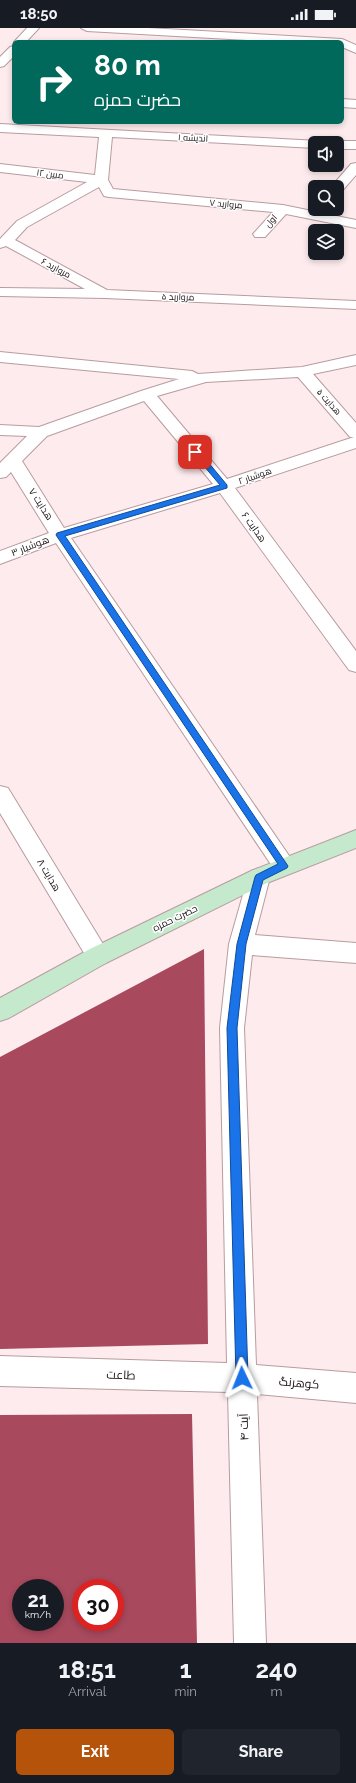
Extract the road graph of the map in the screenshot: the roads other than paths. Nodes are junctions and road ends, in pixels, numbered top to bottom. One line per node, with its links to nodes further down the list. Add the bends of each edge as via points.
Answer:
1 (33, 28): 5 (street)
2 (87, 28): 4 (street)
3 (327, 28): 8 (street)
4 (127, 29): 6 (street); 7 (street)
5 (22, 40)
6 (120, 40)
7 (309, 40)
8 (340, 40)
9 (344, 43): 10 (street)
10 (356, 50)
11 (12, 51): 12 (street)
12 (0, 64)
13 (344, 103): 14 (street)
14 (356, 104)
15 (73, 127): 16 (street, اندیشه ۱); 17 (street, اندیشه ۱)
16 (0, 128)
17 (106, 134): 18 (street, اندیشه ۱); 23 (street)
18 (308, 144)
19 (344, 145): 20 (street)
20 (356, 146)
21 (356, 166): 24 (street)
22 (0, 168): 23 (street, مبین ۱۲)
23 (101, 180): 25 (street, مروارید ۷, via 109,193); 29 (street)
24 (344, 180)
25 (283, 209): 26 (street, مروارید ۷); 31 (street, اول)
26 (308, 211)
27 (329, 216): 30 (street, مروارید ۷)
28 (7, 222): 29 (street)
29 (22, 224): 32 (street)
30 (356, 224)
31 (260, 234)
32 (4, 243): 34 (street, مروارید ۶)
33 (0, 292): 34 (street, مروارید ۵)
34 (105, 294): 35 (street, مروارید ۵)
35 (356, 305)
36 (0, 357): 39 (street)
37 (356, 360): 38 (street)
38 (302, 372): 39 (street); 43 (street, هدایت ۵)
39 (205, 377): 40 (street)
40 (147, 394): 42 (street); 46 (street, هدایت ۶)
41 (0, 430): 42 (street)
42 (41, 432): 45 (street)
43 (356, 433)
44 (356, 442): 46 (street, هوشیار ۲)
45 (7, 467): 47 (street, هدایت ۷)
46 (224, 486): 47 (street, هوشیار ۲); 49 (street, هدایت ۶)
47 (60, 535): 48 (street, هوشیار ۳); 52 (street, هدایت ۷)
48 (0, 558)
49 (356, 665)
50 (0, 794): 56 (street, هدایت ۸)
51 (356, 839): 52 (main road, حضرت حمزه)
52 (284, 866): 53 (main road, حضرت حمزه)
53 (259, 877): 54 (street, آیت ۴); 56 (main road, حضرت حمزه)
54 (241, 944): 55 (street); 59 (street, آیت ۴, via 232,1028)
55 (356, 953)
56 (98, 956): 57 (main road, حضرت حمزه)
57 (0, 1010)
58 (0, 1371): 59 (street, طاعت)
59 (242, 1378): 60 (street, کوهرنگ); 61 (street, آیت ۴)
60 (356, 1388)
61 (250, 1643)

